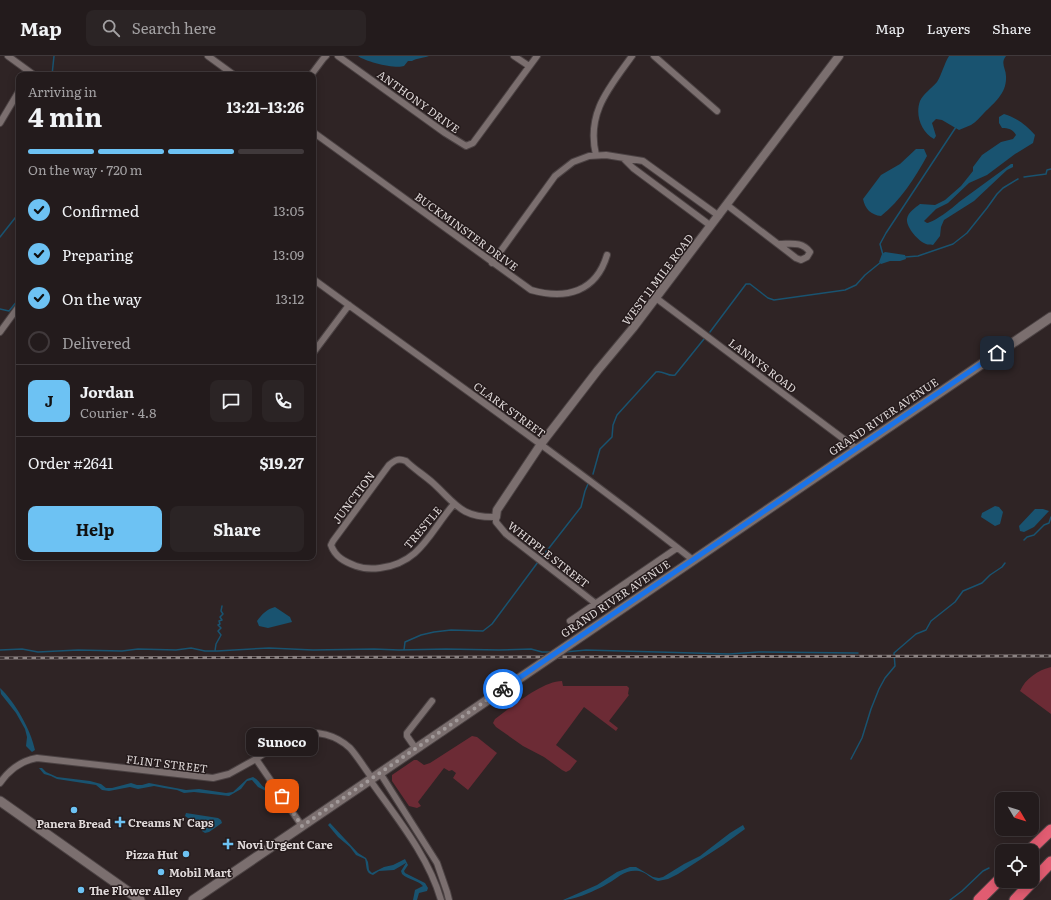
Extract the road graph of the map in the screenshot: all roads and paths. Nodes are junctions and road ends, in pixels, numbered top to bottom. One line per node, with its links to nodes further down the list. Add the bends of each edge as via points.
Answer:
1 (8, 56): 11 (street)
2 (326, 56): 13 (street)
3 (338, 56): 10 (street, ANTHONY DRIVE, via 452,138 469,146)
4 (514, 56): 10 (street)
5 (537, 56): 10 (street)
6 (632, 56): 18 (street, via 607,90 597,111 593,131)
7 (654, 56): 15 (street)
8 (838, 56): 22 (street, WEST 11 MILE ROAD)
9 (212, 57): 12 (street)
10 (529, 66)
11 (28, 72)
12 (230, 72)
13 (313, 72)
14 (16, 96): 16 (street)
15 (717, 111)
16 (0, 123)
17 (316, 134): 27 (street, BUCKMINSTER DRIVE)
18 (596, 155): 19 (street); 27 (street, via 573,162 555,176)
19 (624, 158): 20 (street, via 643,162); 21 (street, via 633,168)
20 (677, 185): 21 (street); 23 (street)
21 (669, 195): 24 (street)
22 (727, 205): 23 (street, WEST 11 MILE ROAD); 25 (street)
23 (719, 216): 24 (street, WEST 11 MILE ROAD)
24 (711, 226): 29 (street, WEST 11 MILE ROAD)
25 (779, 244)
26 (607, 255): 27 (street, BUCKMINSTER DRIVE, via 599,274 588,284 562,295 531,290)
27 (492, 263)
28 (316, 281): 30 (street, CLARK STREET)
29 (656, 298): 35 (street, WEST 11 MILE ROAD); 36 (street, LANNYS ROAD)
30 (349, 305): 34 (street); 35 (street, CLARK STREET)
31 (16, 310): 33 (street)
32 (1051, 317): 36 (main road, GRAND RIVER AVENUE)
33 (0, 332)
34 (316, 350)
35 (541, 444): 38 (street, WEST 11 MILE ROAD); 39 (street, CLARK STREET)
36 (858, 449): 41 (main road, GRAND RIVER AVENUE)
37 (454, 504): 38 (street, via 475,516); 40 (street, TRESTLE, via 415,554 404,561 388,567 361,568 344,561); 40 (street, JUNCTION, via 433,482 406,461 396,460 333,541 331,545)
38 (496, 517): 42 (street, WHIPPLE STREET, via 496,522 506,534)
39 (677, 548): 41 (street, CLARK STREET); 42 (street)
40 (336, 554)
41 (693, 560): 45 (main road, GRAND RIVER AVENUE, bridge)
42 (595, 603): 43 (street)
43 (570, 621)
44 (432, 702): 45 (street, via 407,733)
45 (416, 748): 47 (main road, GRAND RIVER AVENUE)
46 (256, 759): 48 (street, FLINT STREET, via 297,734 326,734 351,749); 49 (street, FLINT STREET, via 229,774 213,778 37,758 16,766); 51 (street)
47 (380, 773): 48 (main road, GRAND RIVER AVENUE); 62 (street, via 437,863)
48 (371, 779): 51 (main road, GRAND RIVER AVENUE); 61 (street, FLINT STREET, via 422,856)
49 (0, 783)
50 (0, 801): 59 (main road)
51 (302, 826): 60 (main road, GRAND RIVER AVENUE)
52 (1051, 830): 53 (highway)
53 (1036, 844)
54 (1051, 855): 56 (highway)
55 (1051, 862): 65 (highway)
56 (1039, 866)
57 (995, 885): 63 (highway)
58 (1017, 888): 64 (highway)
59 (140, 900)
60 (193, 900)
61 (441, 900)
62 (449, 900)
63 (979, 900)
64 (1005, 900)
65 (1015, 900)

